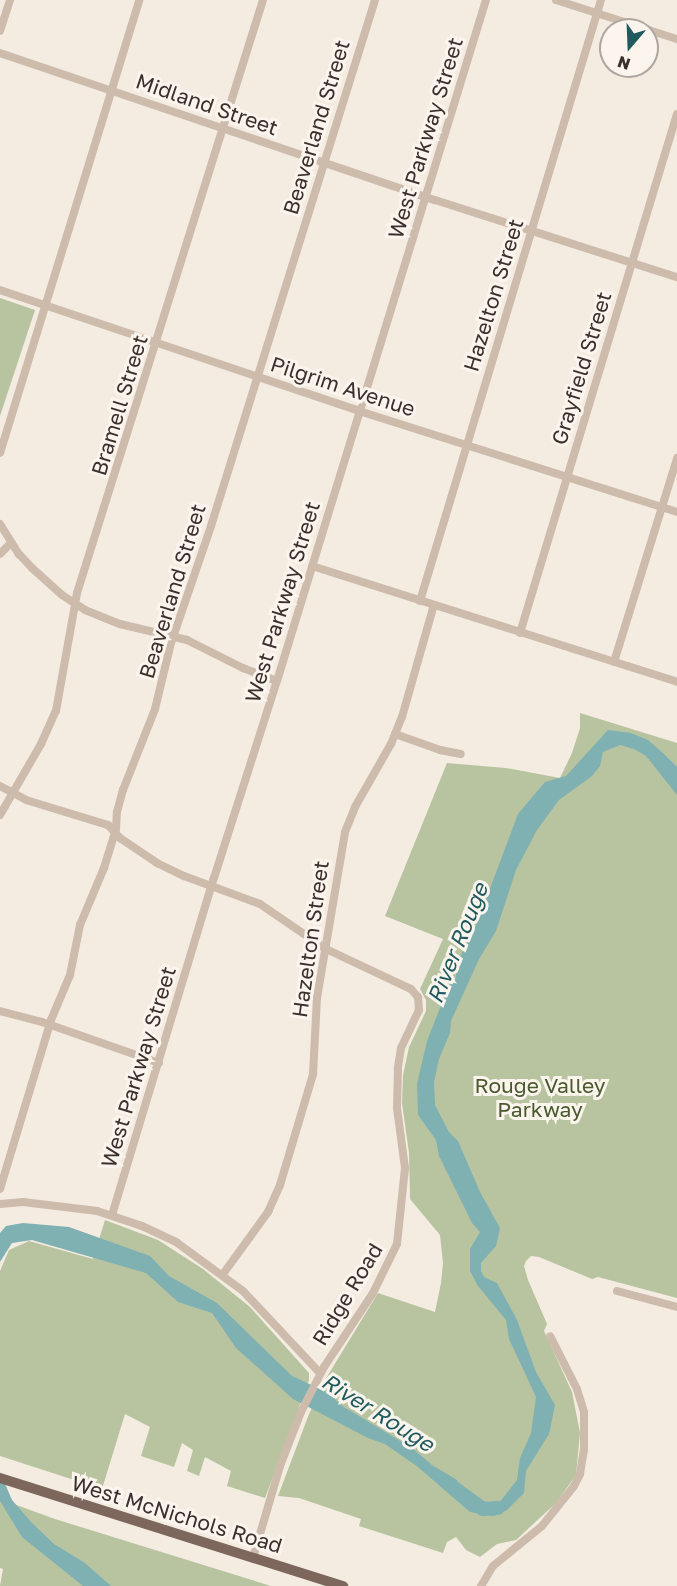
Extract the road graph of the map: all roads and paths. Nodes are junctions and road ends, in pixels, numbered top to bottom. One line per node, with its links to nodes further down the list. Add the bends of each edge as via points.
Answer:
1 (10, 0): 9 (street)
2 (139, 0): 12 (street)
3 (263, 0): 14 (street, Bramell Street)
4 (375, 0): 15 (street, Beaverland Street)
5 (486, 0): 16 (street, West Parkway Street)
6 (556, 0): 8 (street)
7 (601, 0): 8 (street, Hazelton Street)
8 (597, 13): 10 (street); 17 (street, Hazelton Street)
9 (0, 31)
10 (677, 39)
11 (0, 53): 12 (street, Midland Street)
12 (110, 90): 14 (street, Midland Street); 21 (street)
13 (677, 114): 18 (street, Grayfield Street)
14 (224, 128): 15 (street, Midland Street); 22 (street, Bramell Street)
15 (324, 162): 16 (street, Midland Street); 23 (street, Beaverland Street)
16 (425, 196): 17 (street, Midland Street); 24 (street, West Parkway Street)
17 (531, 230): 18 (street, Midland Street); 25 (street, Hazelton Street)
18 (632, 262): 19 (street, Midland Street); 28 (street, Grayfield Street)
19 (677, 277)
20 (0, 290): 21 (street, Pilgrim Avenue)
21 (46, 306): 22 (street, Pilgrim Avenue); 26 (street)
22 (157, 343): 23 (street, Pilgrim Avenue); 36 (street, Bramell Street)
23 (257, 377): 24 (street, Pilgrim Avenue); 39 (street, Beaverland Street)
24 (359, 411): 25 (street, Pilgrim Avenue); 34 (street, West Parkway Street)
25 (467, 445): 28 (street, Pilgrim Avenue); 35 (street, Hazelton Street)
26 (0, 453)
27 (677, 458): 29 (street)
28 (567, 477): 29 (street, Pilgrim Avenue); 38 (street, Grayfield Street)
29 (662, 507): 30 (street, Pilgrim Avenue); 40 (street)
30 (677, 512)
31 (0, 524): 32 (street)
32 (11, 543): 33 (street); 36 (street, via 32,568)
33 (0, 554)
34 (312, 566): 35 (street); 41 (street, West Parkway Street)
35 (420, 601): 37 (street)
36 (74, 603): 39 (street, via 110,621); 46 (street, Bramell Street, via 56,711)
37 (434, 605): 38 (street); 43 (street, Hazelton Street)
38 (520, 633): 40 (street)
39 (174, 636): 41 (street); 48 (street, Beaverland Street, via 154,710 123,790)
40 (614, 662): 42 (street)
41 (278, 681): 49 (street, West Parkway Street)
42 (677, 682)
43 (395, 734): 44 (street); 50 (street, Hazelton Street, via 345,832)
44 (461, 754)
45 (0, 786): 46 (street)
46 (12, 792): 47 (street, Bramell Street); 48 (street, via 108,825)
47 (0, 815)
48 (115, 832): 49 (street, via 157,863); 52 (street, Beaverland Street, via 80,925 68,984)
49 (211, 886): 50 (street, via 261,904); 53 (street, West Parkway Street)
50 (326, 949): 57 (street, Hazelton Street, via 317,998 313,1074 280,1185 268,1212); 61 (street, Ridge Road, via 411,989 420,1004 401,1048 398,1068 397,1108 405,1168 398,1244 373,1293)
51 (0, 1011): 52 (street)
52 (50, 1025): 53 (street); 54 (street, Beaverland Street)
53 (159, 1064): 56 (street, West Parkway Street)
54 (0, 1190)
55 (0, 1204): 56 (street, via 23,1202)
56 (112, 1215): 57 (street, via 176,1242)
57 (223, 1274): 61 (street, via 259,1307)
58 (617, 1291): 59 (street)
59 (677, 1306)
60 (550, 1336): 65 (street, via 583,1406 580,1474 542,1526 493,1566)
61 (319, 1376): 63 (street, Ridge Road, via 280,1466)
62 (0, 1478): 63 (main road, West McNichols Road)
63 (253, 1558): 64 (main road, West McNichols Road)
64 (343, 1586)
65 (481, 1586)

